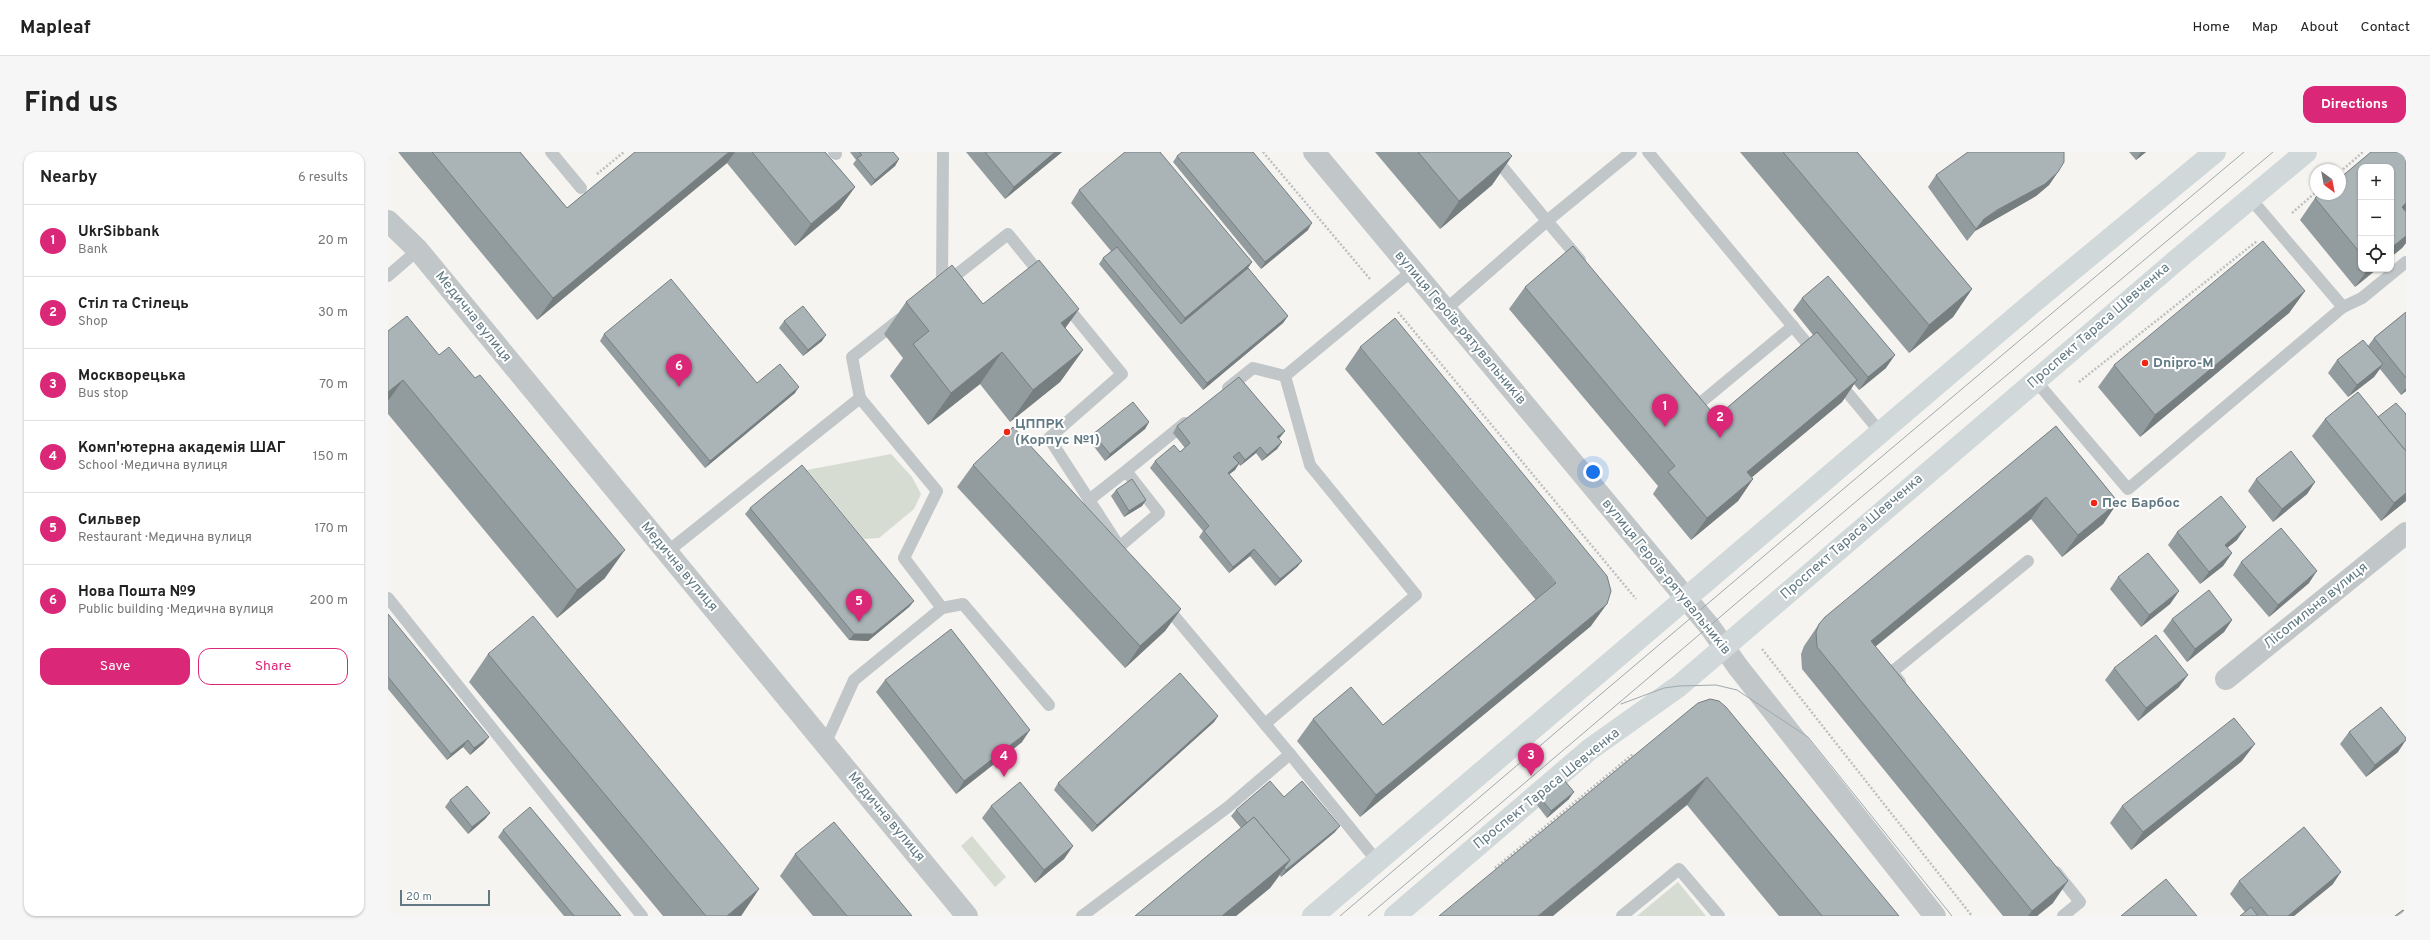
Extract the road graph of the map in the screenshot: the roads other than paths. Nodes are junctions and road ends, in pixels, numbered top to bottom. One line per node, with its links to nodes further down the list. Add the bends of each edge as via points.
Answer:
1 (551, 152): 9 (lane)
2 (943, 152): 19 (lane)
3 (1314, 152): 16 (street, вулиця Героїв-рятувальників)
4 (1490, 152): 12 (lane)
5 (1631, 152): 12 (lane)
6 (1648, 152): 25 (lane)
7 (2215, 152): 34 (main road)
8 (2306, 152): 10 (main road, Проспект Тараса Шевченка)
9 (581, 188)
10 (2250, 198): 22 (lane); 29 (main road, Проспект Тараса Шевченка)
11 (388, 221): 13 (street, Медична вулиця)
12 (1547, 221): 15 (lane); 24 (lane)
13 (418, 250): 17 (lane); 39 (street, Медична вулиця)
14 (2406, 262): 22 (lane, via 2362,298)
15 (1588, 270)
16 (1412, 271): 24 (street, вулиця Героїв-рятувальників); 28 (lane)
17 (388, 276)
18 (1048, 283): 19 (lane, via 1008,234)
19 (942, 287): 21 (lane)
20 (1058, 295): 36 (lane, via 1122,374 1049,438)
21 (930, 296)
22 (2343, 307): 29 (lane, via 2128,490)
23 (912, 310): 31 (lane, via 852,357)
24 (1445, 310): 44 (street, вулиця Героїв-рятувальників)
25 (1793, 326): 26 (lane); 30 (lane, via 1699,404)
26 (1822, 361)
27 (1831, 372): 34 (lane)
28 (1285, 376): 32 (lane, via 1253,368); 50 (lane, via 1310,465 1416,595)
29 (2035, 380): 46 (main road, Проспект Тараса Шевченка)
30 (1684, 386)
31 (860, 398): 39 (lane); 45 (lane, via 937,491 904,558)
32 (1216, 398)
33 (1198, 413): 35 (lane)
34 (1881, 432): 44 (main road)
35 (1126, 471): 36 (lane); 38 (lane, via 1159,513)
36 (1089, 500): 38 (lane)
37 (2406, 533): 47 (street, Лісопильна вулиця)
38 (1119, 547): 40 (lane)
39 (667, 552): 51 (street, Медична вулиця)
40 (1129, 559)
41 (2028, 561): 48 (lane, via 1892,672)
42 (1157, 595): 50 (lane)
43 (388, 598): 55 (lane)
44 (1685, 598): 46 (street, вулиця Героїв-рятувальників); 53 (main road)
45 (942, 608): 49 (lane, via 963,604); 51 (lane, via 854,680)
46 (1724, 647): 59 (main road, Проспект Тараса Шевченка, via 1679,686 1589,750); 62 (street, вулиця Героїв-рятувальників)
47 (2226, 679)
48 (1906, 690)
49 (1049, 704)
50 (1264, 724): 52 (lane)
51 (825, 744): 56 (street, Медична вулиця)
52 (1290, 754): 53 (lane); 57 (lane, via 1228,806)
53 (1377, 861): 58 (main road)
54 (2051, 865): 63 (lane, via 2080,902)
55 (642, 916)
56 (967, 916)
57 (1082, 916)
58 (1313, 916)
59 (1395, 916)
60 (1622, 916): 61 (lane, via 1679,869)
61 (1719, 916)
62 (1935, 916)
63 (2063, 916)

